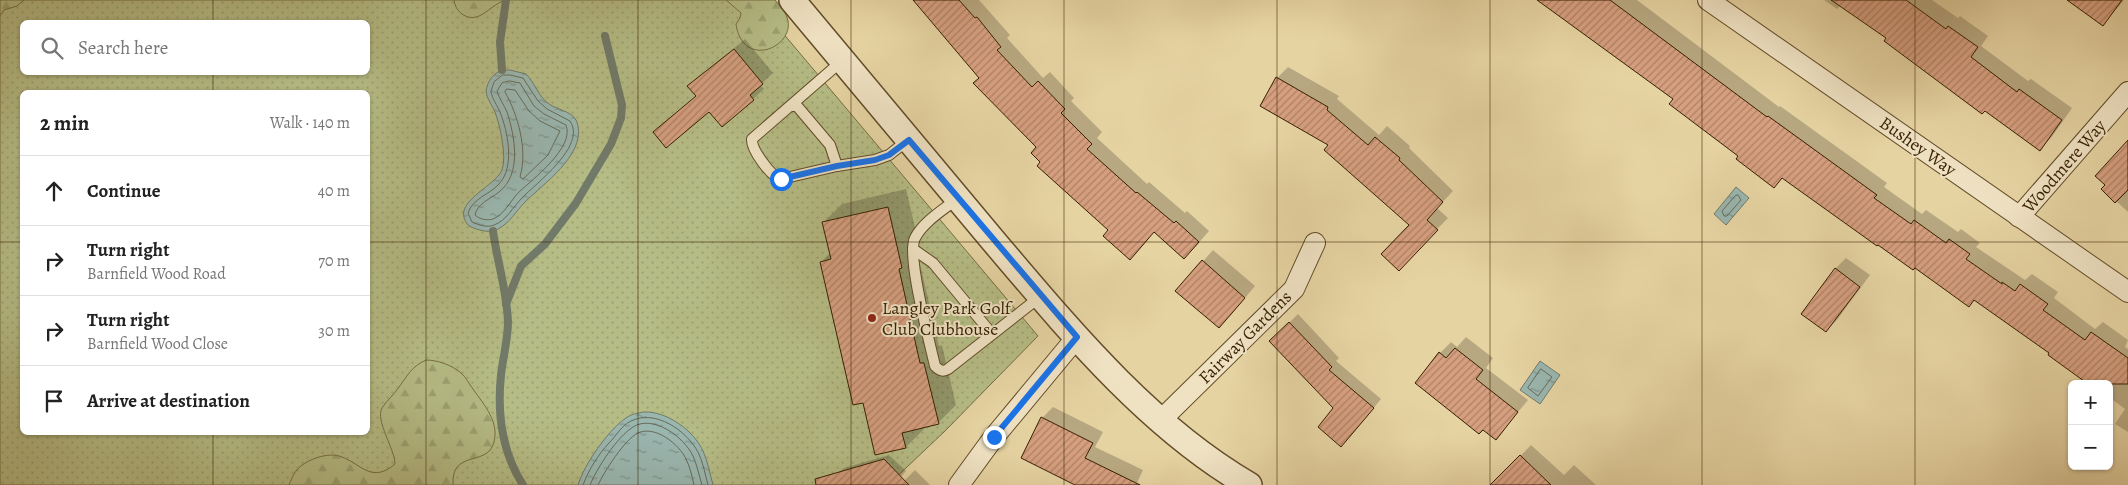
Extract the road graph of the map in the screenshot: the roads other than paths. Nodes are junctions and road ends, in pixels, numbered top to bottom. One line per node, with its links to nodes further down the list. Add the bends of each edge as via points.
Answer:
1 (792, 0): 3 (street)
2 (1708, 0): 9 (street, Bushey Way)
3 (843, 60): 5 (lane); 6 (street)
4 (2128, 92): 9 (street, Woodmere Way)
5 (791, 106): 7 (lane, via 796,106 830,145); 7 (lane, via 752,139 753,146 774,177 781,179)
6 (909, 140): 7 (lane, via 882,158); 8 (street)
7 (837, 166)
8 (958, 198): 11 (lane, via 916,236); 13 (street)
9 (2019, 217): 12 (street, Bushey Way)
10 (1315, 243): 16 (street, Fairway Gardens, via 1294,289)
11 (913, 248): 14 (lane, via 932,263); 14 (lane, via 935,366 939,370 948,369)
12 (2128, 292)
13 (1041, 296): 14 (lane); 15 (street)
14 (992, 334)
15 (1077, 337): 16 (street); 17 (street, via 994,437)
16 (1161, 420): 18 (street, via 1223,470)
17 (959, 485)
18 (1249, 485)

